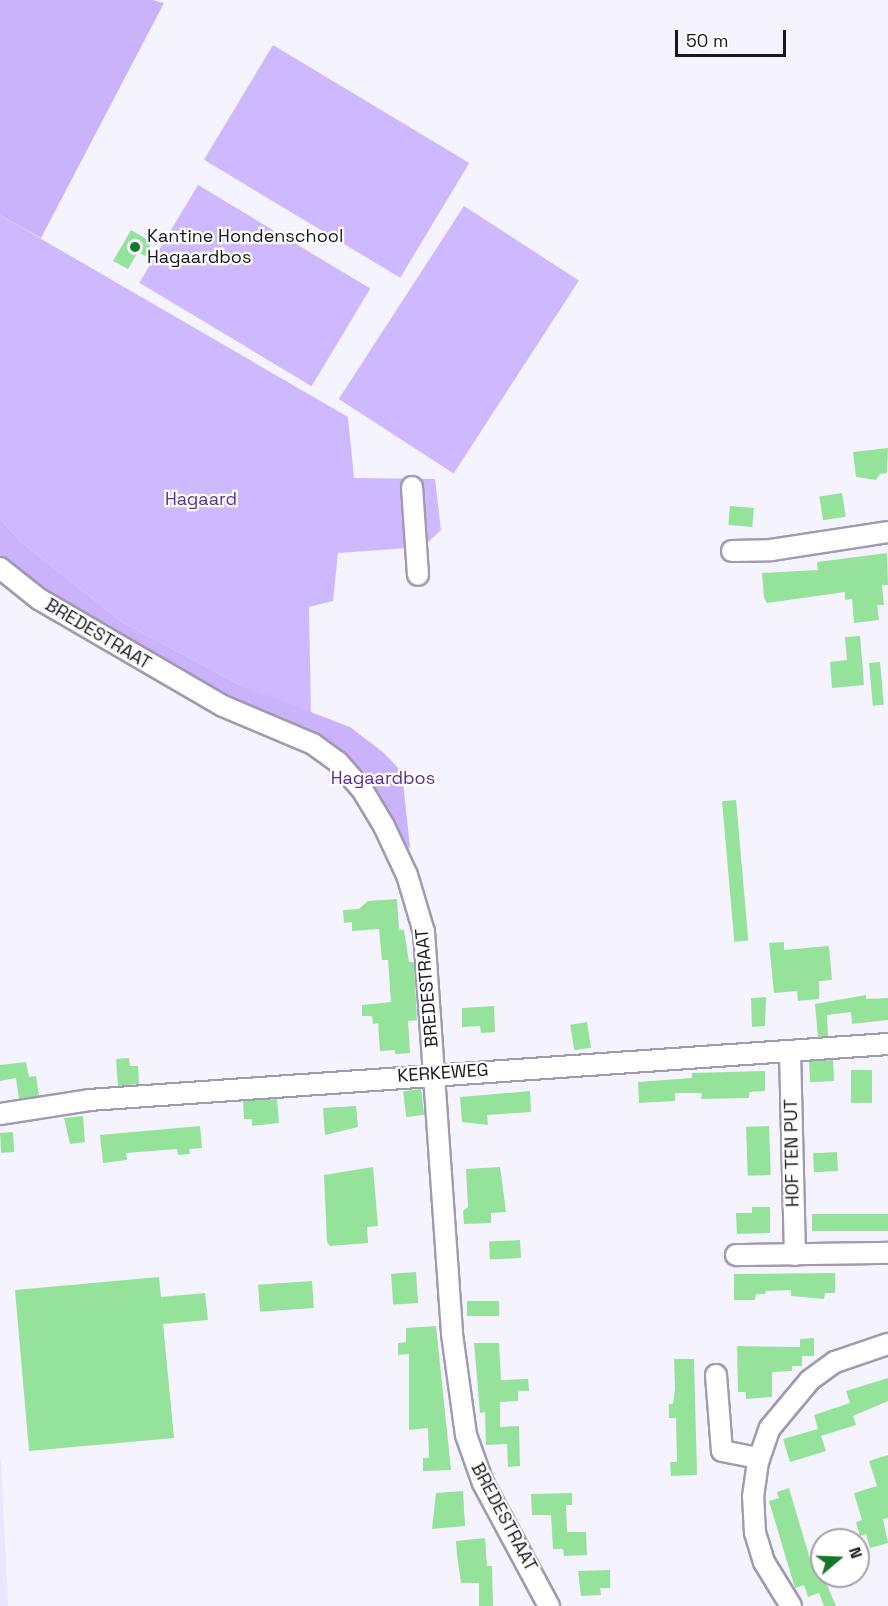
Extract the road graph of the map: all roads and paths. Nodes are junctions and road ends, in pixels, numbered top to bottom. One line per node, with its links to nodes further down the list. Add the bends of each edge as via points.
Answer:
1 (412, 487): 5 (street)
2 (888, 532): 3 (street, via 771,550)
3 (732, 551)
4 (0, 568): 8 (street, BREDESTRAAT, via 39,599 116,646 223,706 313,744 345,769 384,826 416,901 428,966)
5 (418, 576)
6 (888, 1044): 7 (street, KERKEWEG)
7 (790, 1051): 8 (street, KERKEWEG); 12 (street, HOF TEN PUT)
8 (435, 1074): 9 (street, KERKEWEG, via 89,1100); 16 (street, BREDESTRAAT, via 452,1334 466,1435 483,1483)
9 (0, 1114)
10 (888, 1253): 12 (street)
11 (736, 1255): 12 (street)
12 (795, 1255)
13 (888, 1344): 15 (street, via 835,1362 810,1380 770,1428)
14 (716, 1375): 15 (street, via 719,1446 729,1454)
15 (759, 1458): 17 (street, via 753,1497 755,1533 764,1562)
16 (549, 1606)
17 (791, 1606)

